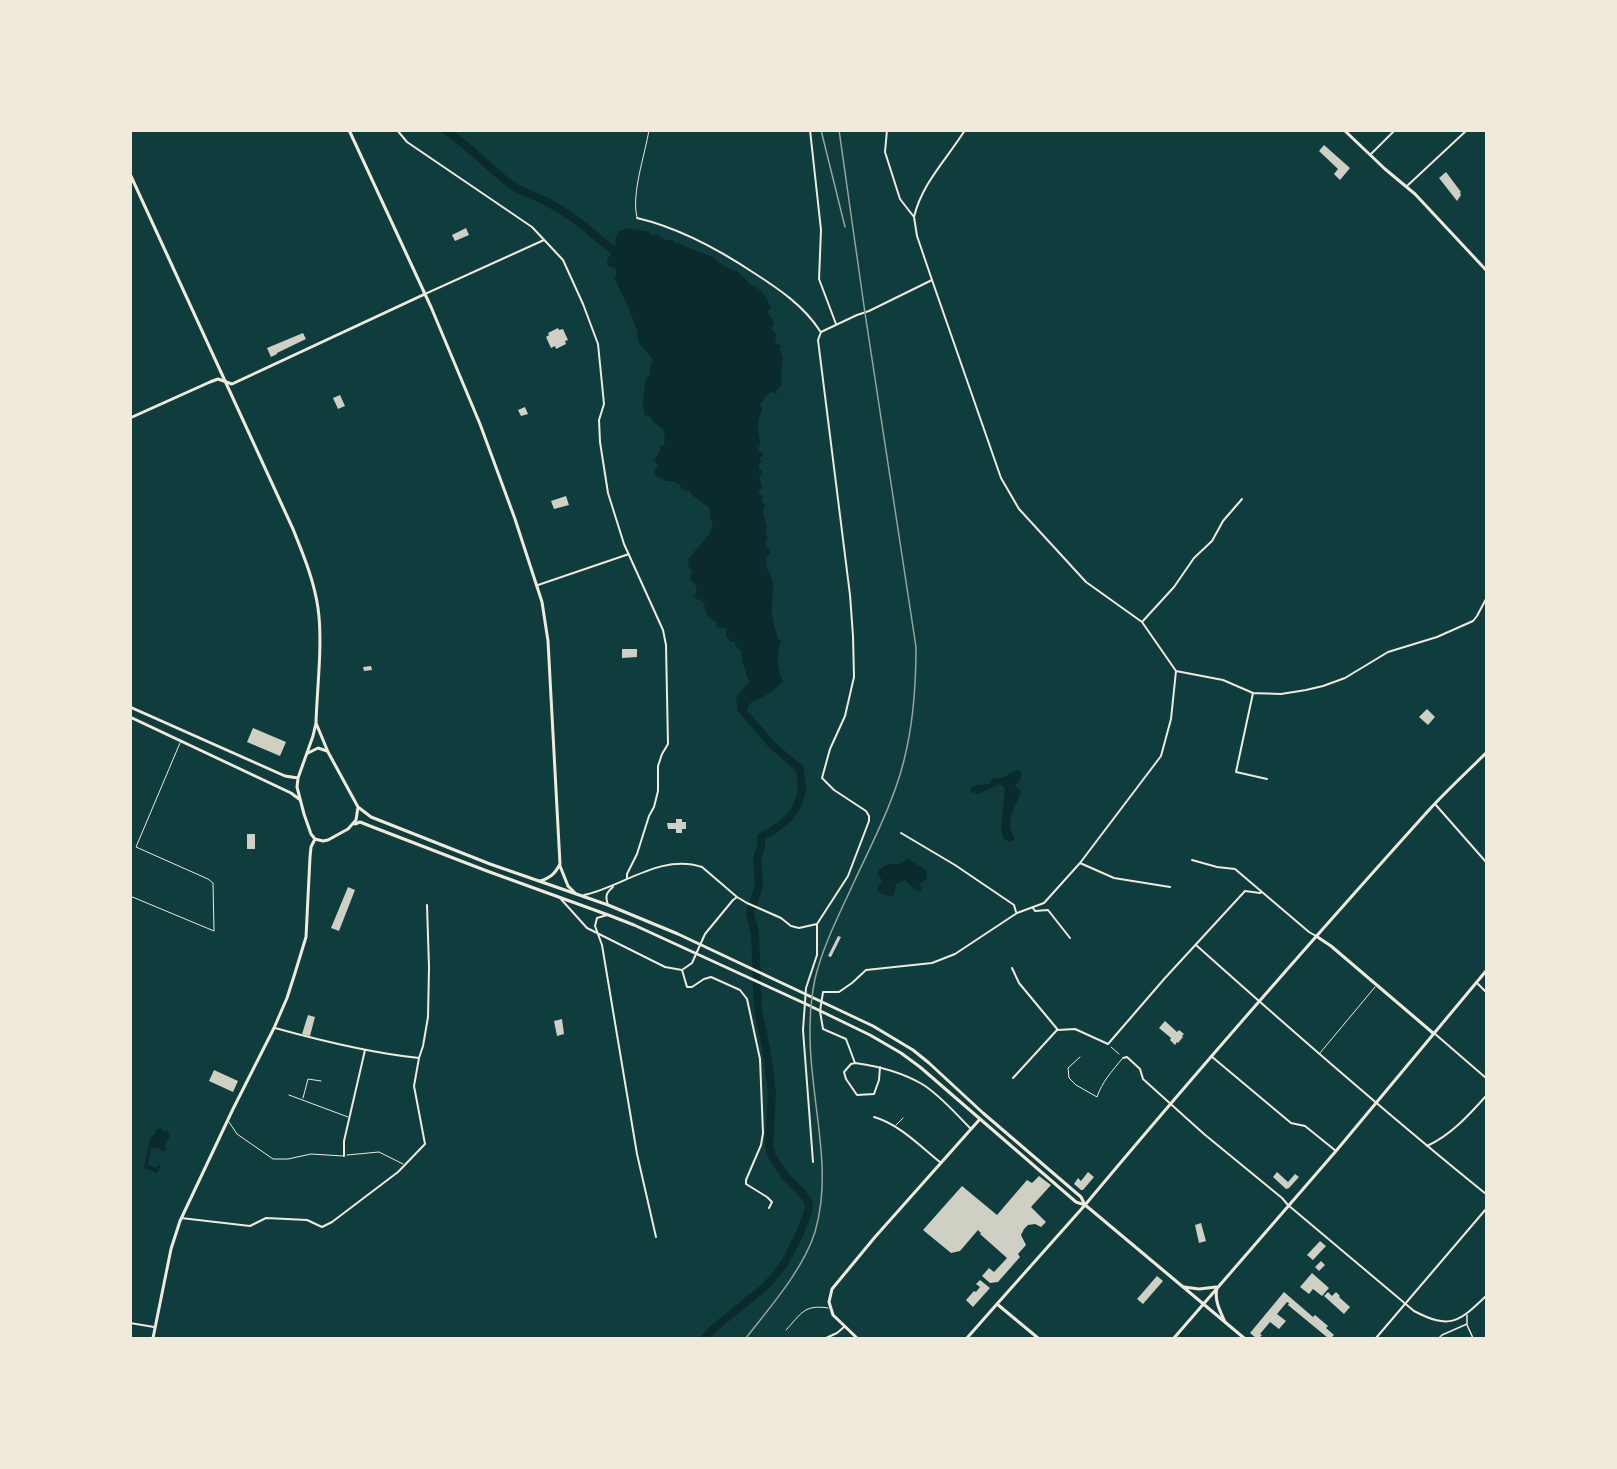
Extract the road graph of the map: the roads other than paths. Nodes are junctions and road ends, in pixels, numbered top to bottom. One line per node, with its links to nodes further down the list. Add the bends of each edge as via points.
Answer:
1 (349, 130): 18 (main road)
2 (397, 130): 15 (street, via 407,142 532,227)
3 (650, 130): 13 (lane, via 638,185)
4 (810, 130): 21 (street, via 821,230 819,279)
5 (887, 130): 14 (street, via 885,152 900,199)
6 (965, 130): 14 (street, via 927,183)
7 (1344, 130): 10 (main road)
8 (1395, 130): 10 (street)
9 (1467, 130): 12 (street)
10 (1370, 155): 12 (main road)
11 (130, 174): 23 (main road)
12 (1407, 186): 16 (main road)
13 (637, 218): 22 (street, via 709,245 777,289 812,318)
14 (914, 218): 17 (street)
15 (544, 240): 18 (street); 26 (street, via 563,260 598,344 604,405 599,420 606,480)
16 (1486, 270)
17 (932, 280): 19 (street); 29 (street, via 1001,478 1019,509 1086,582)
18 (425, 294): 23 (main road, via 232,384); 27 (main road, via 487,441)
19 (869, 311): 20 (street); 21 (street)
20 (872, 315)
21 (836, 324): 22 (street)
22 (821, 332): 68 (street, via 818,340 850,595 854,677 845,716 822,778 866,812 869,821 848,876)
23 (225, 381): 24 (main road, via 210,382); 36 (main road, via 293,529 315,593 319,638)
24 (130, 418)
25 (1242, 498): 29 (street, via 1212,541)
26 (629, 554): 27 (street); 53 (street, via 664,634 669,731 658,766 654,807)
27 (537, 585): 52 (main road, via 548,641)
28 (1486, 599): 31 (street, via 1473,621 1388,652 1345,678 1306,690)
29 (1142, 622): 30 (street)
30 (1176, 671): 31 (street, via 1223,680); 51 (street, via 1171,719 1161,756)
31 (1253, 693): 42 (street, via 1236,772)
32 (130, 707): 33 (main road)
33 (149, 715): 35 (main road); 41 (main road, via 285,776)
34 (130, 717): 35 (main road)
35 (144, 723): 37 (main road)
36 (316, 723): 38 (main road); 40 (main road)
37 (181, 741): 43 (main road); 59 (lane, via 136,847 213,883 214,931)
38 (328, 752): 40 (main road, via 318,748); 45 (main road)
39 (1486, 753): 44 (main road)
40 (307, 754): 41 (main road)
41 (298, 778): 43 (main road)
42 (1267, 779)
43 (299, 799): 48 (main road)
44 (1435, 804): 50 (street); 71 (main road)
45 (358, 807): 46 (main road); 54 (main road, via 371,818)
46 (353, 825): 48 (main road, via 328,840); 62 (main road, via 360,822)
47 (901, 833): 66 (street, via 1014,905)
48 (315, 839): 82 (main road, via 310,857 305,943)
49 (1192, 860): 57 (street, via 1235,869)
50 (1486, 862)
51 (1080, 863): 56 (street, via 1114,878); 65 (street, via 1053,895)
52 (560, 864): 54 (main road, via 548,879); 58 (main road, via 568,886)
53 (627, 879): 55 (street); 61 (street, via 675,863 694,864)
54 (538, 881): 58 (main road)
55 (615, 885): 60 (street); 64 (street, via 606,893)
56 (1170, 887)
57 (1262, 892): 71 (street); 74 (street, via 1245,891)
58 (575, 893): 60 (main road)
59 (130, 896)
60 (582, 896): 64 (main road)
61 (737, 897): 68 (street, via 791,926); 76 (street, via 705,934 692,963)
62 (560, 898): 67 (main road); 69 (street, via 587,928)
63 (427, 905): 89 (street, via 428,1017)
64 (608, 905): 70 (main road)
65 (1033, 908): 66 (street); 72 (street, via 1048,910)
66 (1017, 913): 91 (street, via 962,950 932,963 866,970 839,992 823,992 823,1029 846,1039)
67 (608, 915): 69 (street, via 597,918); 73 (main road)
68 (817, 924): 111 (street, via 817,956 806,988 803,1030)
69 (598, 933): 76 (street, via 665,967); 120 (street, via 637,1154)
70 (678, 933): 73 (main road); 115 (main road, via 873,1026 913,1050)
71 (1316, 936): 79 (main road); 81 (main road)
72 (1070, 938)
73 (673, 943): 104 (main road, via 870,1035 920,1067)
74 (1196, 945): 81 (street); 83 (street, via 1108,1044 1075,1029)
75 (1012, 968): 83 (street, via 1019,983)
76 (682, 970): 117 (street, via 687,987 711,977 740,990 747,999 760,1059 763,1133 746,1184 767,1197 772,1202)
77 (1486, 971): 78 (main road)
78 (1477, 983): 80 (street); 84 (main road)
79 (1376, 985): 84 (main road); 86 (lane)
80 (1486, 992)
81 (1260, 1000): 86 (street); 87 (main road)
82 (274, 1028): 85 (street); 105 (main road)
83 (1058, 1030): 93 (street)
84 (1433, 1033): 94 (street); 99 (main road)
85 (365, 1050): 89 (street); 102 (street)
86 (1319, 1054): 99 (street)
87 (1211, 1056): 100 (main road); 109 (street, via 1291,1123 1305,1126)
88 (1080, 1057): 90 (lane, via 1068,1068 1069,1078 1097,1097 1107,1075)
89 (419, 1058): 113 (street, via 414,1086 425,1144)
90 (1123, 1058): 100 (street, via 1127,1057 1140,1069 1143,1079)
91 (855, 1063): 92 (street); 92 (street, via 844,1072 857,1095 874,1094)
92 (880, 1066): 107 (street, via 922,1084)
93 (1012, 1078)
94 (1486, 1078)
95 (321, 1081): 98 (lane, via 308,1079)
96 (289, 1095): 98 (lane)
97 (1486, 1096): 108 (street, via 1461,1123)
98 (303, 1100): 102 (lane)
99 (1376, 1102): 108 (street); 109 (main road)
100 (1170, 1104): 115 (main road); 116 (street)
101 (874, 1117): 106 (street)
102 (350, 1118): 110 (street)
103 (903, 1118): 106 (lane)
104 (980, 1119): 107 (main road); 115 (main road, via 1076,1202)
105 (228, 1120): 110 (lane, via 237,1134 273,1158); 119 (main road)
106 (895, 1126): 112 (street)
107 (970, 1128): 112 (main road)
108 (1427, 1146): 114 (street)
109 (1336, 1151): 116 (main road)
110 (344, 1156): 113 (lane, via 379,1152)
111 (813, 1162)
112 (940, 1162): 127 (main road, via 832,1288)
113 (405, 1165): 119 (street, via 322,1227 307,1220 266,1218 250,1226)
114 (1486, 1194)
115 (1085, 1204): 122 (main road); 124 (main road)
116 (1288, 1205): 121 (main road); 126 (street)
117 (770, 1208)
118 (1486, 1209): 126 (street)
119 (181, 1218): 132 (main road)
120 (656, 1237)
121 (1218, 1286): 122 (main road); 125 (main road); 130 (main road, via 1219,1309)
122 (1181, 1287): 125 (main road)
123 (1486, 1296): 128 (street)
124 (998, 1304): 138 (main road); 139 (main road)
125 (1203, 1304): 130 (main road); 140 (main road)
126 (1405, 1304): 128 (street, via 1421,1315 1448,1323); 142 (street)
127 (830, 1308): 133 (main road); 134 (lane, via 815,1306 806,1310)
128 (1467, 1314): 131 (street)
129 (130, 1323): 132 (street)
130 (1226, 1323): 141 (main road)
131 (1467, 1324): 143 (street); 144 (street)
132 (155, 1327): 135 (main road)
133 (844, 1327): 136 (street); 137 (main road)
134 (786, 1330)
135 (153, 1338)
136 (826, 1338)
137 (856, 1338)
138 (967, 1338)
139 (1038, 1338)
140 (1174, 1338)
141 (1244, 1338)
142 (1376, 1338)
143 (1439, 1338)
144 (1473, 1338)

